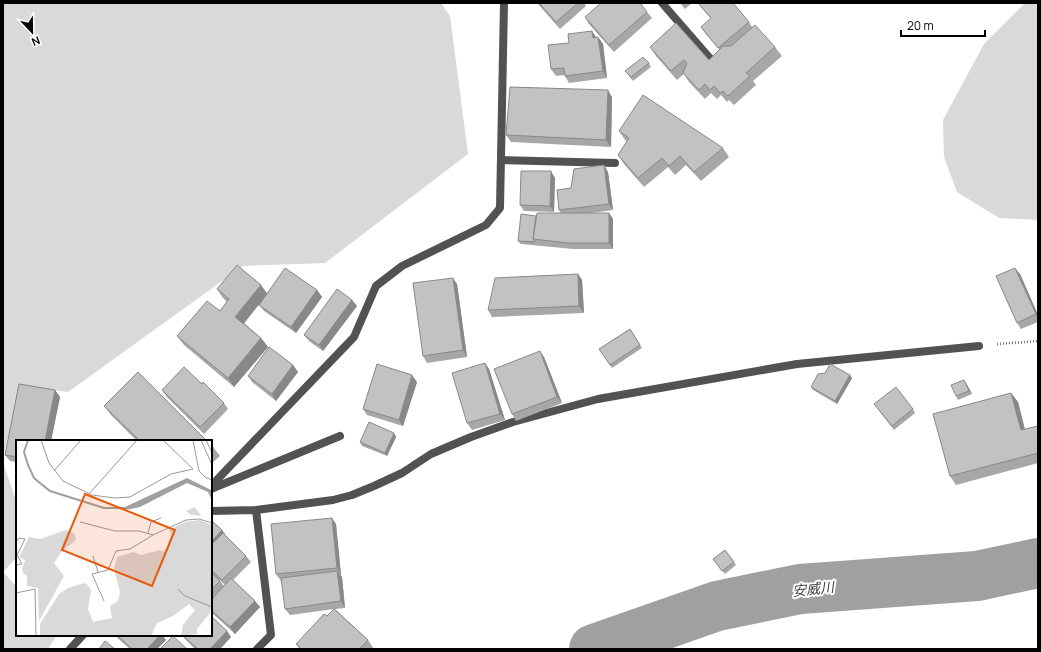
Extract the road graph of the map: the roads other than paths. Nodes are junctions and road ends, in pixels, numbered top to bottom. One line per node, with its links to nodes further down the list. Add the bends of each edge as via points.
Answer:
1 (504, 3): 4 (street)
2 (662, 3): 3 (street)
3 (715, 64)
4 (501, 160): 5 (street); 8 (street, via 500,208 486,225 402,266 376,286 354,337)
5 (615, 163)
6 (979, 346): 10 (street, via 797,364 598,399 513,422 471,437 431,454 402,473 352,495 333,500)
7 (340, 436): 9 (street)
8 (212, 485)
9 (212, 489)
10 (256, 510): 11 (street); 14 (street, via 271,635)
11 (212, 511)
12 (82, 636): 13 (street)
13 (70, 649)
14 (257, 649)

